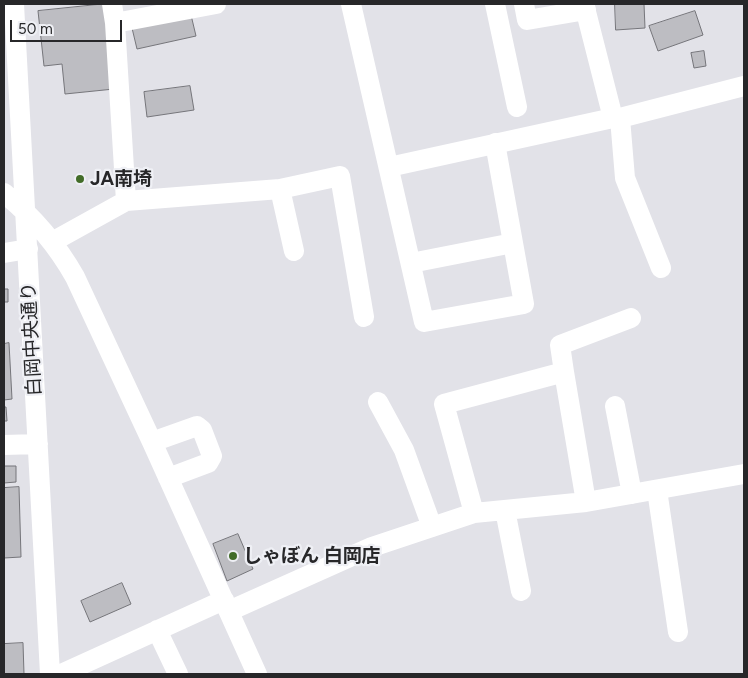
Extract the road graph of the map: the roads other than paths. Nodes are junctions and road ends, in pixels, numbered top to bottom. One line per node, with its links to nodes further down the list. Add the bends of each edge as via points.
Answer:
1 (14, 4): 16 (street, 白岡中央通り)
2 (216, 4): 7 (street)
3 (351, 4): 12 (street)
4 (495, 4): 9 (street)
5 (524, 4): 6 (street, via 528,20)
6 (585, 7): 10 (street)
7 (113, 13): 15 (street)
8 (744, 86): 10 (street)
9 (517, 107)
10 (617, 118): 11 (street); 23 (street, via 625,178)
11 (495, 143): 12 (street); 18 (street)
12 (389, 167): 22 (street)
13 (280, 189): 15 (street); 20 (street); 24 (street, via 340,176)
14 (4, 193): 16 (street)
15 (126, 201): 17 (street)
16 (26, 214): 17 (street); 19 (street, 白岡中央通り)
17 (52, 242): 29 (street, via 75,277)
18 (513, 243): 22 (street); 22 (street, via 524,304 424,322)
19 (28, 249): 21 (street); 30 (street, 白岡中央通り)
20 (294, 251)
21 (4, 253)
22 (411, 263)
23 (661, 268)
24 (364, 316)
25 (631, 318): 26 (street, via 560,345)
26 (564, 372): 36 (street); 38 (street, via 444,404)
27 (378, 402): 39 (street, via 404,450)
28 (615, 406): 35 (street)
29 (152, 442): 33 (street); 33 (street, via 197,426 202,430 212,456 208,463)
30 (38, 444): 31 (street); 44 (street, 白岡中央通り)
31 (4, 445)
32 (744, 474): 34 (street)
33 (168, 478): 41 (street)
34 (656, 490): 35 (street); 43 (street)
35 (632, 494): 36 (street)
36 (586, 502): 37 (street)
37 (505, 510): 38 (street); 40 (street)
38 (474, 513): 39 (street)
39 (432, 527): 41 (street, via 372,547)
40 (521, 591)
41 (226, 605): 42 (street); 47 (street)
42 (157, 630): 45 (street); 46 (street)
43 (678, 632)
44 (50, 674)
45 (62, 674)
46 (178, 674)
47 (257, 674)

